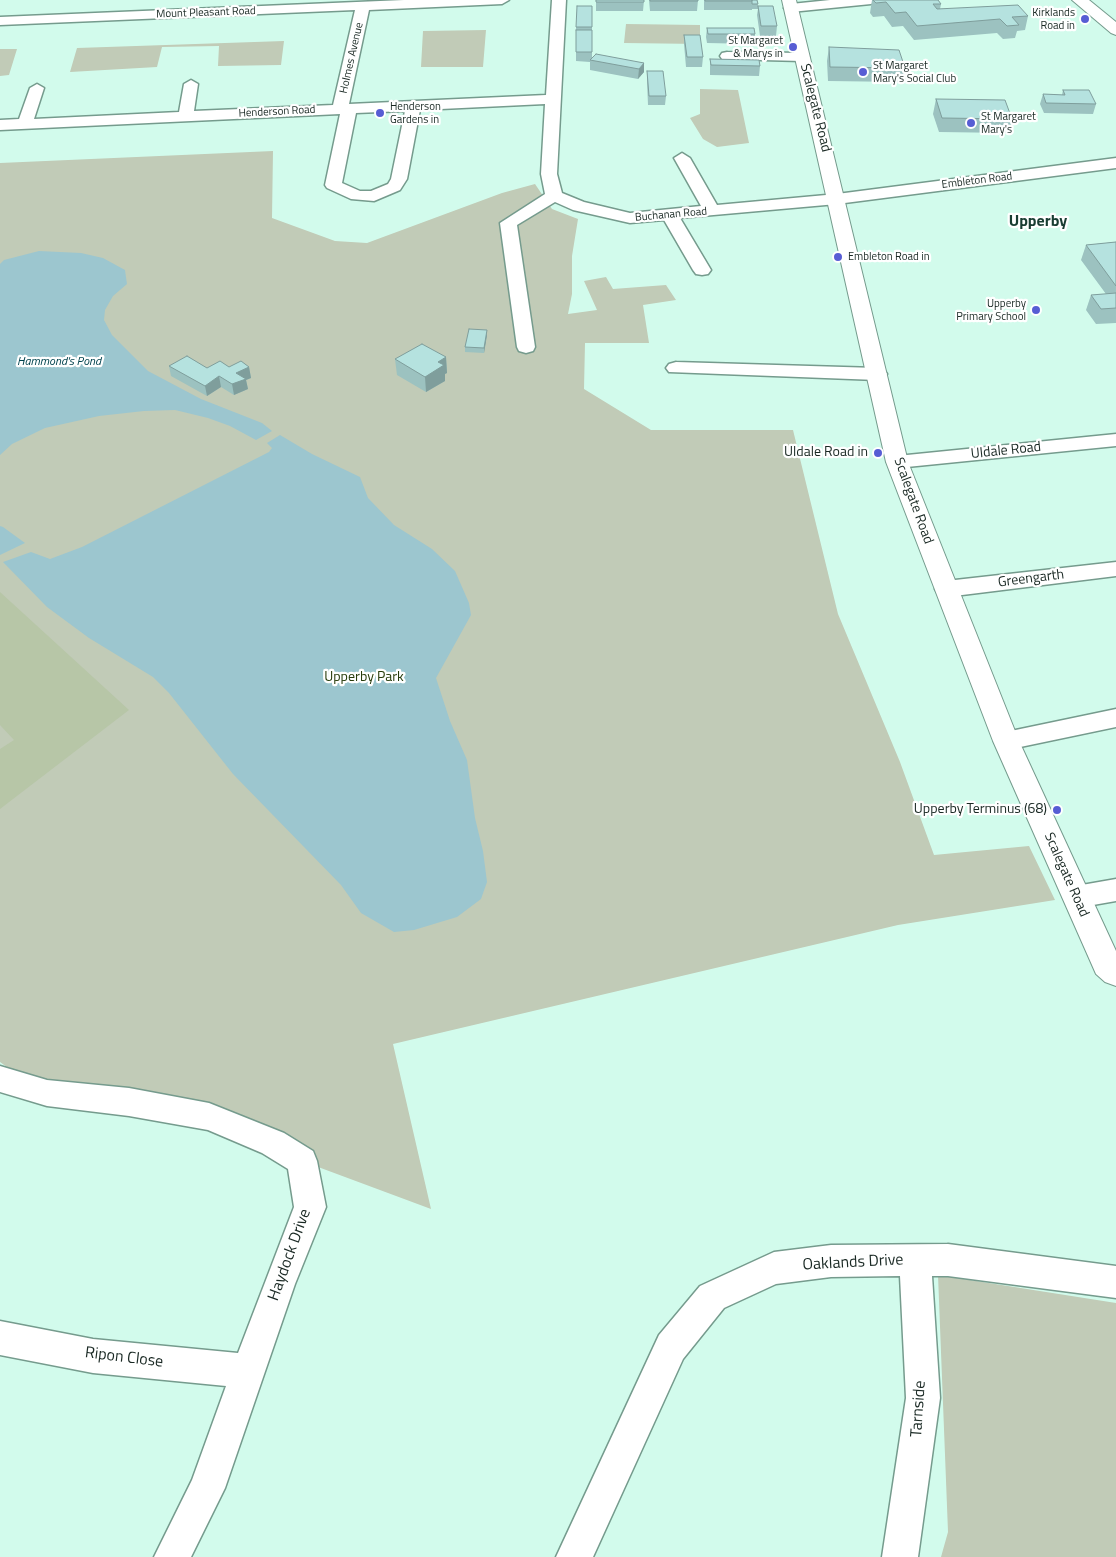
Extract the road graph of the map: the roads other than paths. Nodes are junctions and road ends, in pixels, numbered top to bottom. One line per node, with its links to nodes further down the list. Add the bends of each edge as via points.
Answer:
1 (502, 0): 5 (street, Mount Pleasant Road)
2 (558, 0): 15 (street)
3 (871, 0): 6 (street)
4 (1080, 0): 10 (street)
5 (435, 2): 8 (street, Mount Pleasant Road)
6 (790, 4): 12 (street, Scalegate Road)
7 (220, 6): 8 (street, Mount Pleasant Road); 9 (street, Mount Pleasant Road)
8 (363, 7): 17 (street, Holmes Avenue)
9 (0, 21)
10 (1116, 30)
11 (727, 56): 12 (street)
12 (802, 58): 24 (street, Scalegate Road)
13 (191, 84): 18 (street)
14 (37, 88): 19 (street)
15 (553, 99): 16 (street, Henderson Road); 23 (street, via 549,174)
16 (413, 106): 17 (street, Henderson Road); 17 (street, Holmes Avenue, via 400,179 394,188 374,196 357,196 333,185)
17 (345, 109): 18 (street, Henderson Road)
18 (186, 116): 19 (street, Henderson Road)
19 (25, 123): 20 (street, Henderson Road)
20 (0, 125)
21 (682, 158): 25 (street)
22 (1116, 163): 24 (street, Embleton Road)
23 (554, 196): 26 (street, Buchanan Road, via 579,206 630,218); 28 (street, via 508,223)
24 (837, 199): 25 (street, Buchanan Road); 30 (street, Scalegate Road)
25 (712, 211): 26 (street, Buchanan Road)
26 (670, 215): 27 (street)
27 (702, 270)
28 (526, 346)
29 (676, 368): 30 (street)
30 (877, 374): 32 (street, Scalegate Road)
31 (1116, 440): 32 (street, Uldale Road)
32 (896, 462): 34 (street, Scalegate Road)
33 (1116, 569): 34 (street, Greengarth)
34 (946, 589): 36 (street, Scalegate Road)
35 (1116, 718): 36 (street)
36 (1006, 741): 38 (street, Scalegate Road)
37 (1116, 890): 38 (street)
38 (1076, 897): 39 (street, Scalegate Road, via 1107,965)
39 (1116, 973)
40 (3, 1085): 44 (street, Haydock Drive, via 129,1102 209,1118 273,1143 302,1161 310,1207)
41 (915, 1260): 42 (street, Oaklands Drive, via 948,1260); 46 (street, Oaklands Drive, via 831,1260 774,1268 712,1297 671,1347); 47 (street, Tarnside, via 923,1398)
42 (1116, 1282)
43 (0, 1338): 44 (street, Ripon Close, via 93,1356)
44 (249, 1372): 45 (street, Haydock Drive, via 208,1488)
45 (172, 1557)
46 (574, 1557)
47 (900, 1557)

